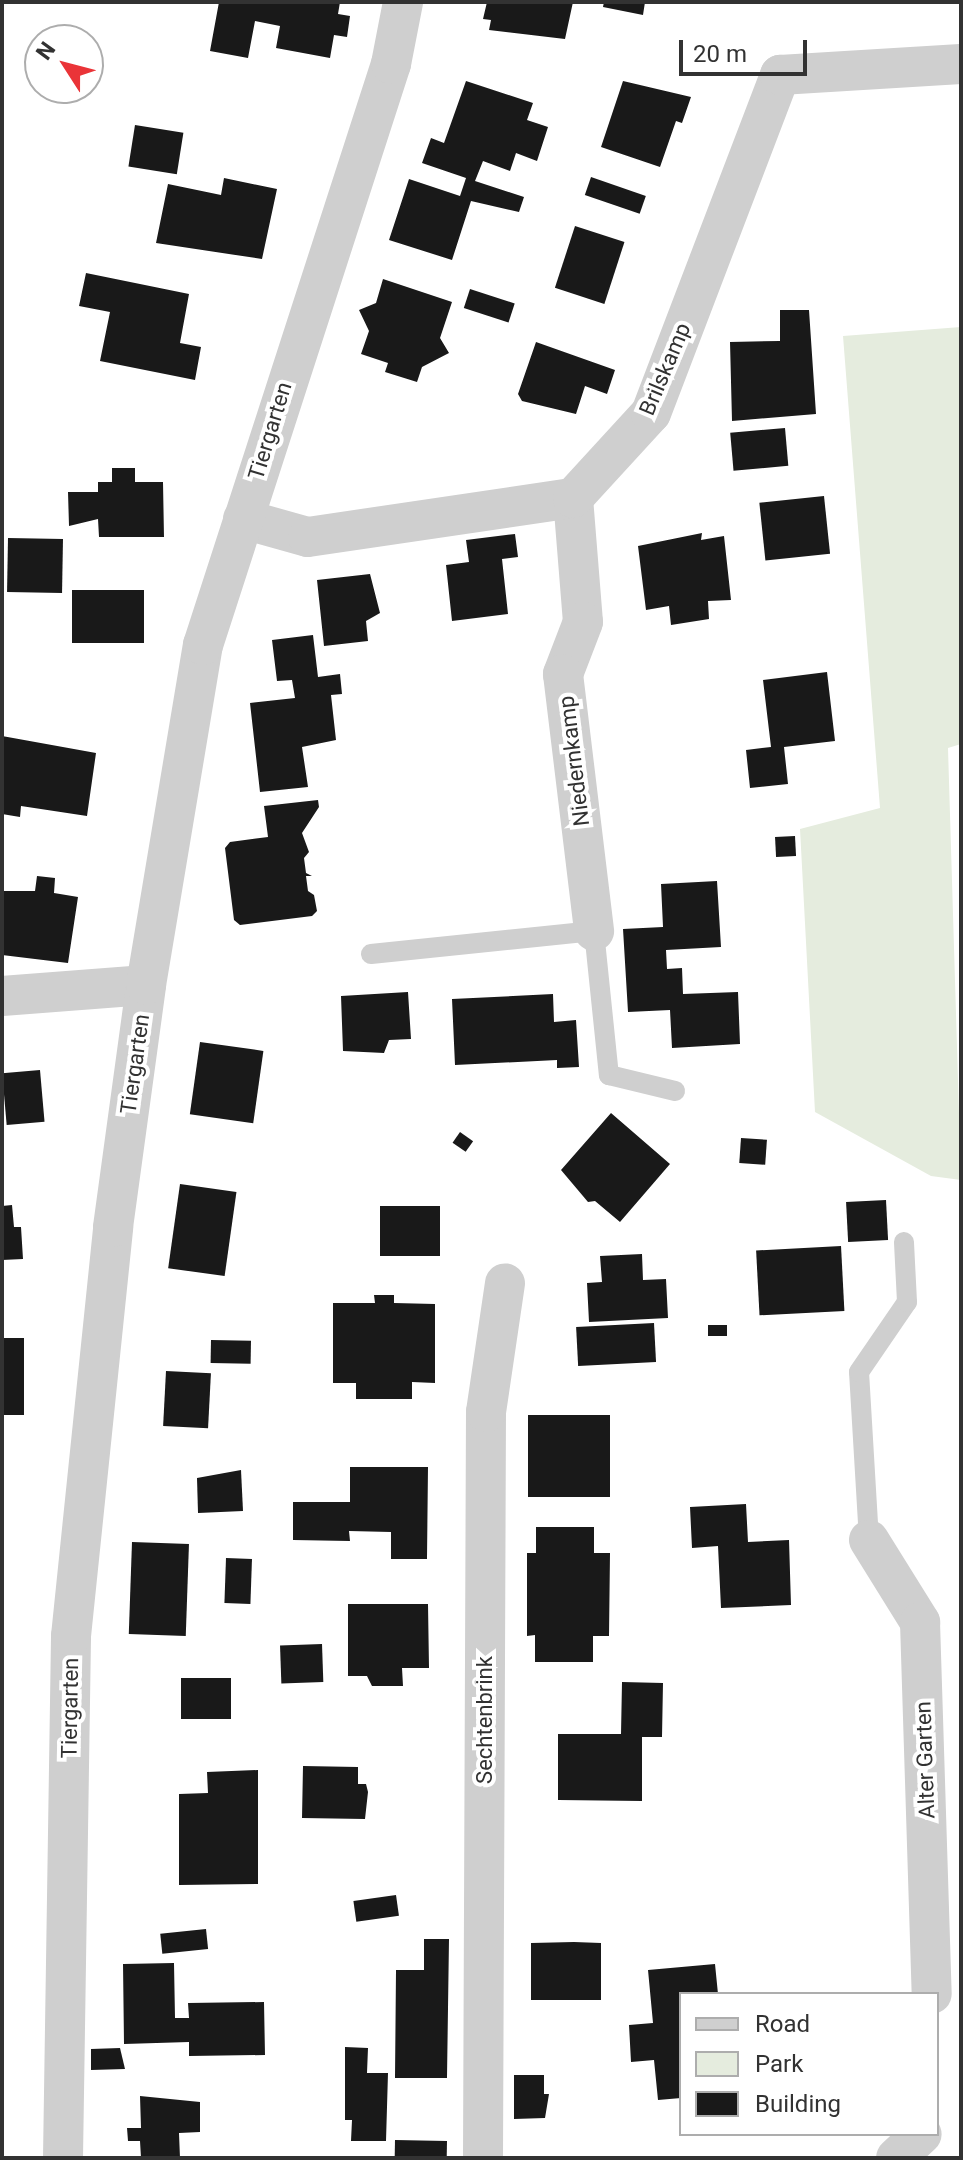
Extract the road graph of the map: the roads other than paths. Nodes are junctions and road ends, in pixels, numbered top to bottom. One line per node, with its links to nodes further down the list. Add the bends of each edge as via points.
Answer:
1 (403, 2): 4 (street, Tiergarten, via 391,64)
2 (961, 64): 3 (street, Brilskamp, via 780,75 651,413)
3 (573, 498): 4 (street, via 308,537); 5 (street, Niedernkamp, via 583,622 563,674)
4 (243, 519): 7 (street, Tiergarten, via 203,645)
5 (594, 931): 6 (lane); 9 (lane, Niedernkamp, via 609,1075)
6 (371, 954)
7 (146, 985): 8 (street); 15 (street, Tiergarten, via 113,1227 71,1636)
8 (2, 996)
9 (675, 1091)
10 (904, 1242): 12 (lane, via 907,1302 859,1372)
11 (505, 1283): 16 (street, Sechtenbrink, via 486,1412)
12 (869, 1540): 13 (street, Alter Garten, via 920,1622)
13 (932, 1992)
14 (920, 2136): 17 (street)
15 (63, 2158)
16 (483, 2158)
17 (896, 2158)

